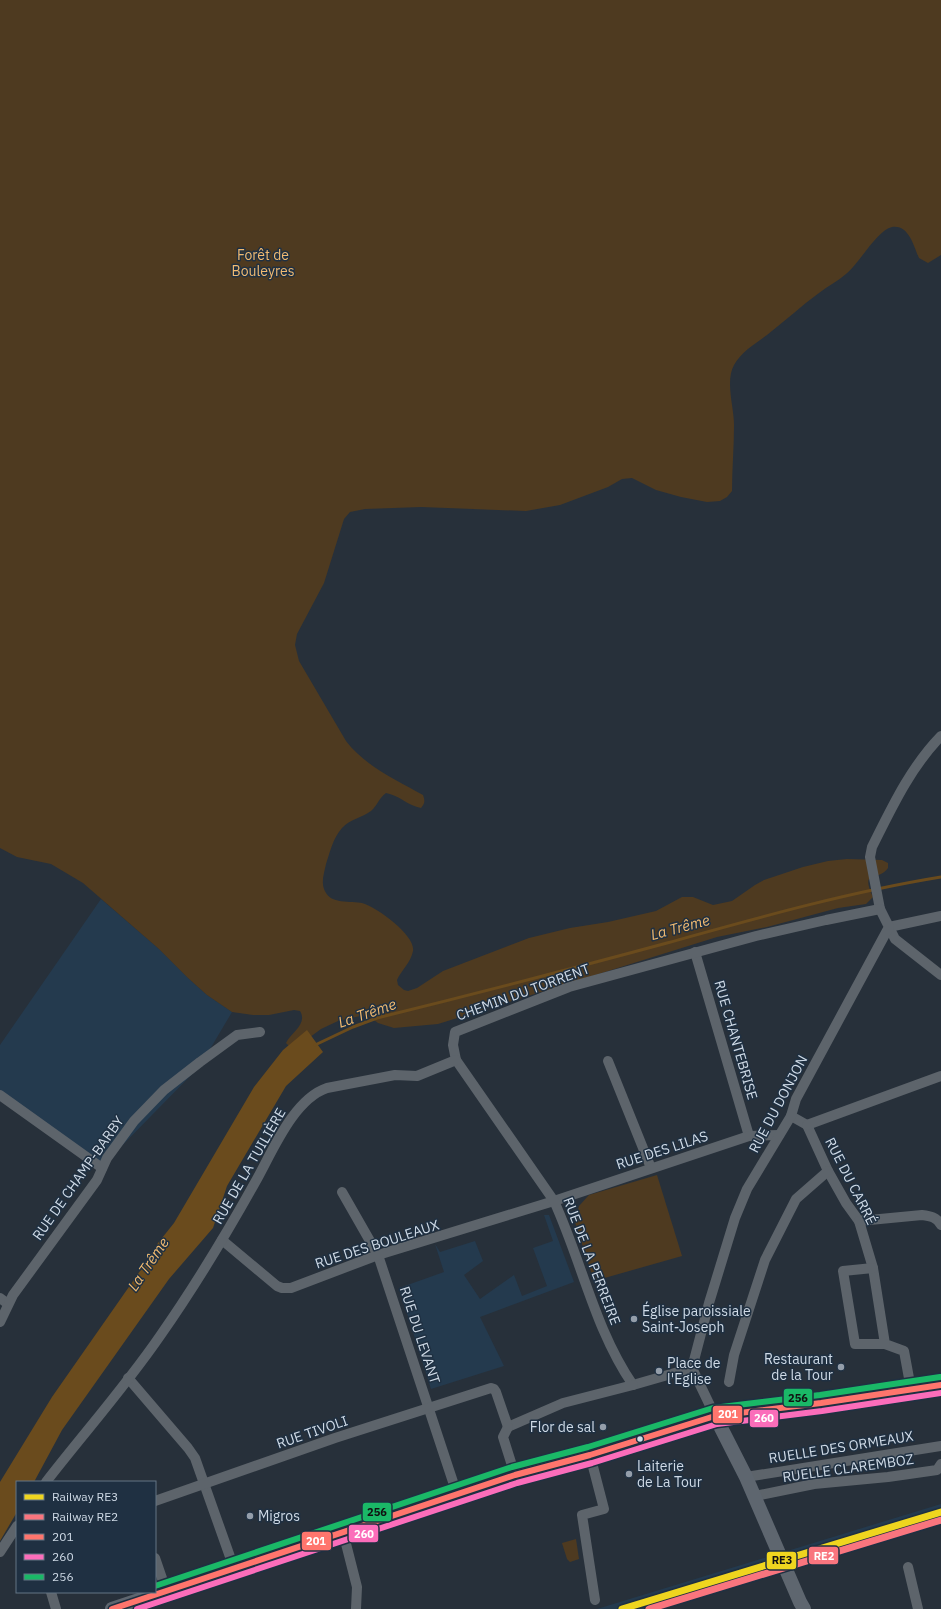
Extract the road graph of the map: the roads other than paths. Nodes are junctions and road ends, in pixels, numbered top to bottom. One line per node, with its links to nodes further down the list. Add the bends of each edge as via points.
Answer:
1 (941, 736): 2 (street, via 905,783 872,847 870,857)
2 (880, 905): 4 (street); 5 (street, CHEMIN DU TORRENT)
3 (941, 916): 4 (street)
4 (889, 927): 6 (street, via 895,939); 13 (street, RUE DU DONJON, via 796,1099)
5 (695, 952): 8 (street, CHEMIN DU TORRENT, via 568,987); 16 (street, RUE CHANTEBRISE)
6 (941, 975)
7 (260, 1032): 17 (street, RUE DE CHAMP-BARBY, via 237,1035 164,1090 134,1121 106,1158)
8 (455, 1032): 9 (street, RUE DE LA PERREIRE, via 453,1045)
9 (456, 1060): 21 (street, RUE DE LA PERREIRE); 24 (street, RUE DE LA TUILIÈRE, via 417,1076 395,1075 327,1088 304,1102 287,1126)
10 (608, 1061): 18 (street)
11 (941, 1076): 14 (street)
12 (0, 1095): 17 (street)
13 (791, 1116): 14 (street); 15 (street, RUE DU DONJON)
14 (807, 1125): 19 (street, RUE DU CARRÉ)
15 (779, 1135): 16 (street, RUE DES LILAS); 30 (street, RUE DU DONJON, via 747,1189 735,1218)
16 (749, 1136): 18 (street, RUE DES LILAS)
17 (102, 1168): 27 (street, RUE DE CHAMP-BARBY, via 97,1180 13,1295)
18 (651, 1168): 21 (street, RUE DES LILAS)
19 (828, 1171): 22 (street, RUE DU CARRÉ); 32 (street, via 796,1199 765,1260 734,1355)
20 (342, 1192): 25 (street, RUE DU LEVANT)
21 (554, 1201): 25 (street, RUE DES BOULEAUX); 34 (street, RUE DE LA PERREIRE, via 604,1332)
22 (859, 1221): 23 (street, via 922,1215 932,1216); 26 (street, RUE DU CARRÉ)
23 (941, 1225)
24 (222, 1240): 25 (street, RUE DES BOULEAUX, via 277,1286 286,1289); 31 (street, RUE DE LA TUILIÈRE, via 161,1335)
25 (378, 1255): 36 (street, RUE DU LEVANT)
26 (873, 1268): 29 (street, RUE DU CARRÉ); 29 (street, via 843,1271 853,1336 855,1344)
27 (4, 1301): 28 (street, RUE DE CHAMP-BARBY)
28 (0, 1322)
29 (885, 1344): 35 (street, via 904,1351)
30 (692, 1368): 34 (street); 37 (street)
31 (128, 1378): 44 (street, RUE DE LA TUILIÈRE); 45 (street, via 192,1453)
32 (729, 1382)
33 (941, 1385): 35 (main road)
34 (633, 1386): 38 (street, via 563,1403)
35 (911, 1389): 37 (main road)
36 (429, 1408): 38 (street, RUE TIVOLI, via 493,1388); 45 (street, RUE TIVOLI); 46 (street, RUE DU LEVANT)
37 (715, 1416): 40 (main road); 43 (main road)
38 (508, 1427): 42 (street, via 503,1437)
39 (941, 1446): 43 (street, RUELLE DES ORMEAUX)
40 (590, 1455): 42 (main road); 57 (street, via 604,1509 582,1515)
41 (941, 1464): 47 (street, RUELLE CLAREMBOZ, via 937,1470 814,1484)
42 (515, 1475): 46 (main road)
43 (746, 1477): 47 (main road)
44 (47, 1481)
45 (204, 1483): 48 (street, RUE TIVOLI); 53 (street)
46 (457, 1494): 50 (main road)
47 (755, 1496): 61 (main road)
48 (156, 1500)
49 (16, 1531): 51 (street)
50 (342, 1532): 53 (main road); 60 (street, via 357,1587)
51 (0, 1552)
52 (156, 1561): 55 (street)
53 (234, 1568): 55 (main road)
54 (908, 1568): 62 (street)
55 (166, 1590): 59 (main road)
56 (50, 1593): 58 (street)
57 (595, 1600)
58 (56, 1609)
59 (112, 1609)
60 (356, 1609)
61 (804, 1609)
62 (918, 1609)

